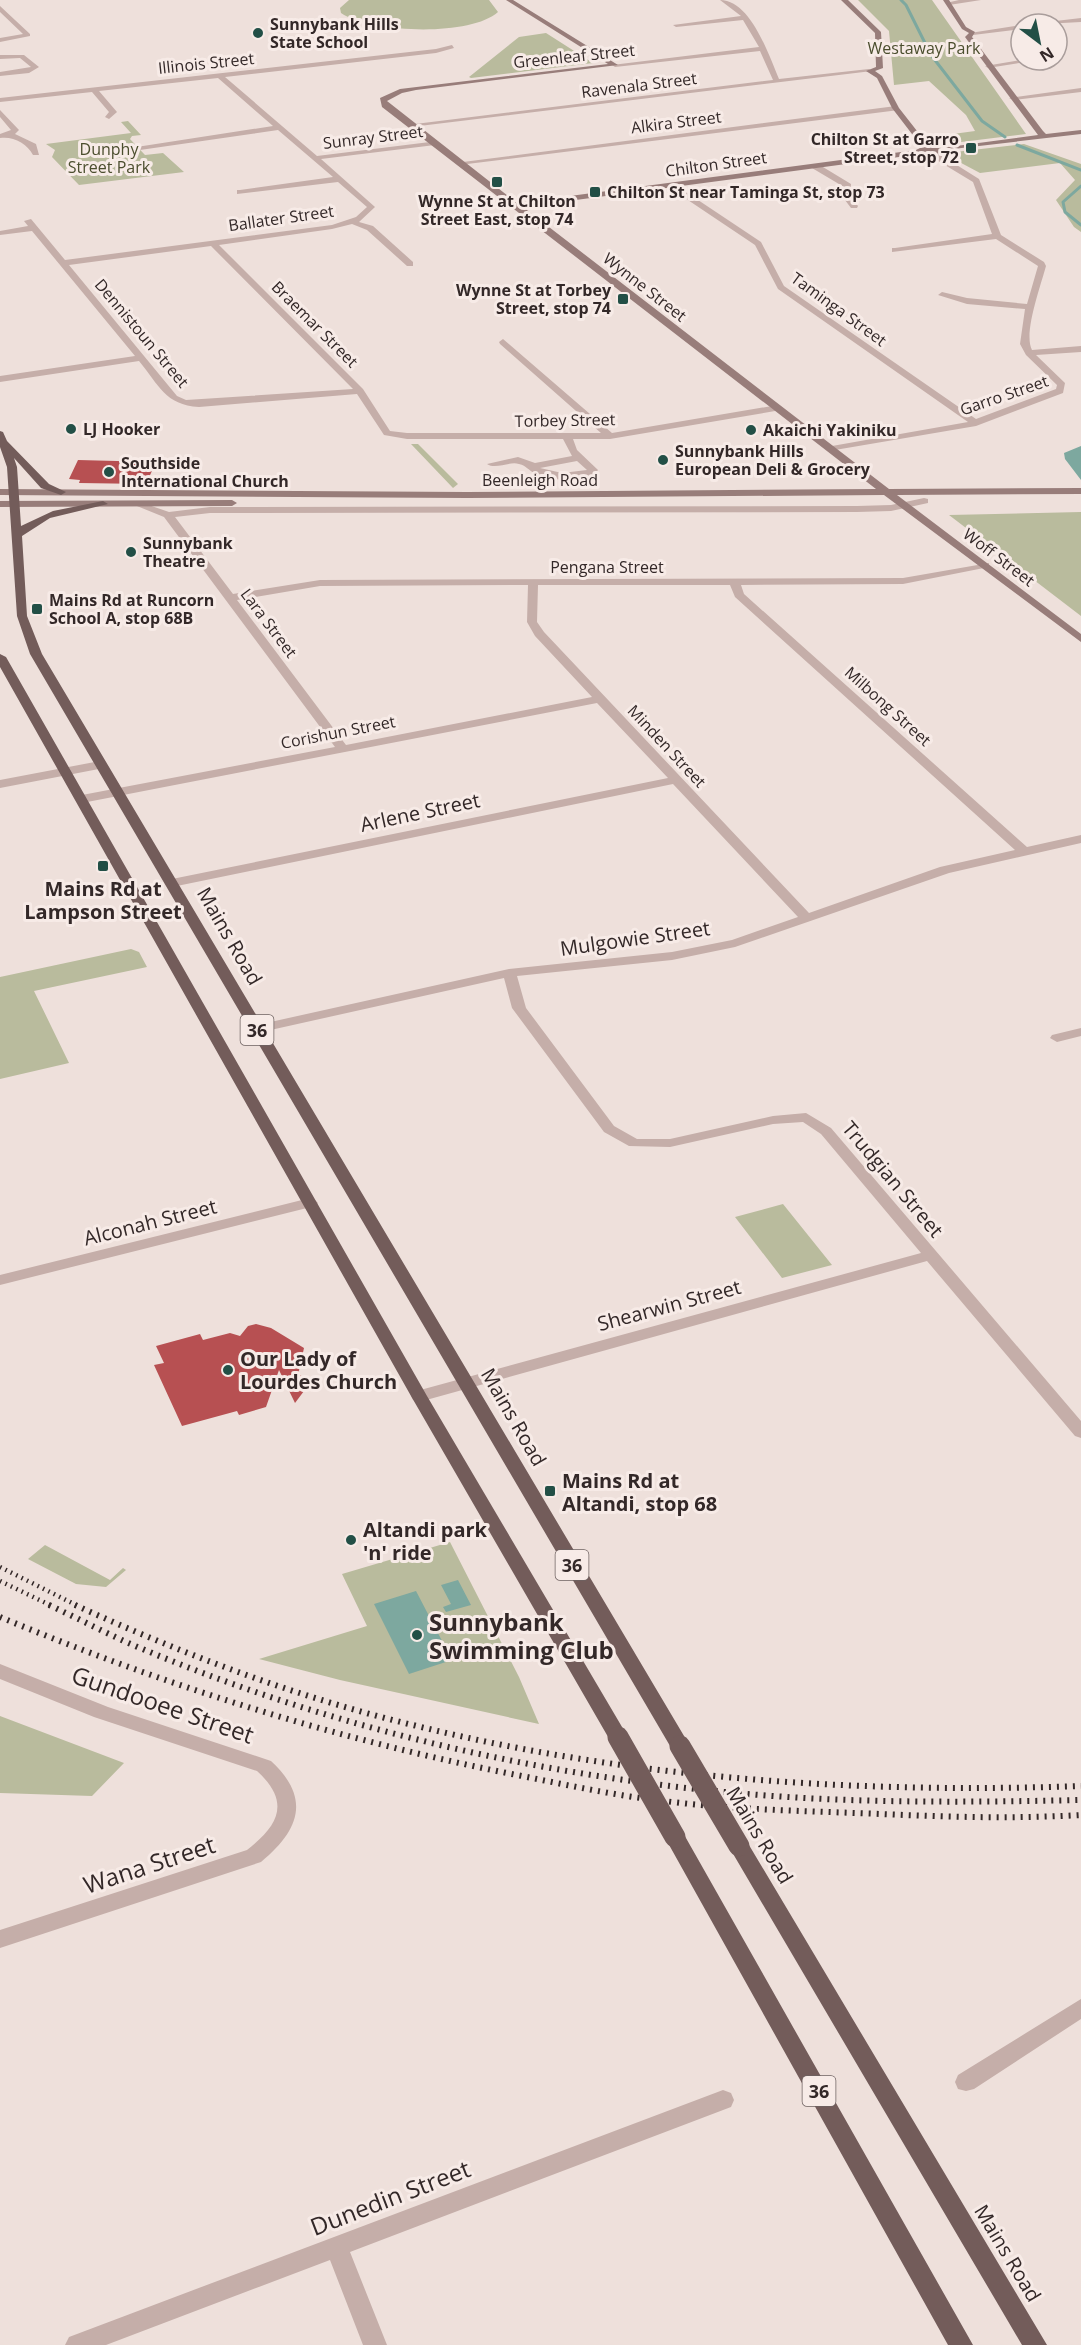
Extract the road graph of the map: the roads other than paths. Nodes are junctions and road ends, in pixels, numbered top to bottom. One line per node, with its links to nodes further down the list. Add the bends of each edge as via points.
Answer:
1 (509, 0): 18 (street)
2 (723, 0): 7 (street)
3 (844, 0): 20 (street, via 878,32 880,68)
4 (978, 0): 5 (street)
5 (948, 2): 12 (street, via 964,28)
6 (0, 8): 8 (street)
7 (744, 18): 10 (street); 15 (street)
8 (14, 21): 9 (street); 13 (street, via 28,35)
9 (0, 23)
10 (676, 25)
11 (1009, 29): 12 (street)
12 (974, 33): 19 (street, via 968,37)
13 (0, 40)
14 (452, 47): 22 (street, Illinois Street)
15 (763, 49): 18 (street, Greenleaf Street); 23 (street)
16 (0, 57): 21 (street, via 22,56 36,68)
17 (1009, 63): 19 (street)
18 (615, 65): 26 (street, Greenleaf Street, via 416,88)
19 (988, 66): 27 (street)
20 (869, 71): 23 (street, Ravenala Street); 29 (street, via 880,77)
21 (0, 74)
22 (219, 75): 25 (street, Illinois Street); 33 (street, Ballater Street)
23 (777, 82): 32 (street, Ravenala Street)
24 (1081, 90): 27 (street)
25 (95, 91): 28 (street, Illinois Street); 31 (street, via 113,112)
26 (388, 95): 32 (street, Wynne Street, via 383,100 385,105)
27 (1013, 98): 37 (street)
28 (0, 100)
29 (896, 108): 41 (street); 45 (street, Alkira Street)
30 (0, 112): 35 (street, via 15,130)
31 (109, 117)
32 (411, 125): 39 (street, Wynne Street)
33 (280, 127): 40 (street); 44 (street, Ballater Street)
34 (1081, 132): 37 (street, Chilton Street)
35 (10, 134): 36 (street); 42 (street, via 33,146)
36 (0, 136)
37 (1046, 136): 41 (street, Chilton Street)
38 (135, 140): 40 (street)
39 (435, 144): 44 (street, Sunray Street); 45 (street, Wynne Street)
40 (143, 148): 43 (street)
41 (930, 151): 46 (street, Chilton Street); 54 (street, via 976,181)
42 (36, 153)
43 (150, 154)
44 (315, 158): 47 (street, Ballater Street)
45 (459, 163): 50 (street, Wynne Street)
46 (815, 166): 48 (street, Chilton Street); 51 (street, via 848,186 846,196)
47 (339, 179): 49 (street); 52 (street, Ballater Street, via 371,207)
48 (671, 186): 50 (street, Chilton Street); 68 (street, Taminga Street, via 758,244 781,287)
49 (240, 192)
50 (515, 206): 67 (street, Wynne Street)
51 (854, 206)
52 (353, 222): 55 (street, Ballater Street); 58 (street, via 369,228)
53 (0, 233): 57 (street, Dennistoun Street, via 31,225)
54 (997, 236): 56 (street); 60 (street, Garro Street, via 1042,266)
55 (213, 243): 57 (street, Ballater Street); 66 (street, Braemar Street)
56 (895, 250)
57 (63, 263): 64 (street, Dennistoun Street)
58 (410, 264)
59 (942, 295): 60 (street)
60 (1030, 307): 63 (street, Garro Street, via 1024,344)
61 (502, 342): 71 (street)
62 (1081, 349): 63 (street)
63 (1029, 353): 68 (street, Garro Street, via 1062,385 1060,391)
64 (142, 358): 65 (street); 66 (street, Dennistoun Street, via 174,398 184,403)
65 (0, 379)
66 (360, 391): 69 (street, Braemar Street)
67 (778, 408): 71 (street, Torbey Street); 73 (street, Wynne Street)
68 (976, 423): 73 (street, Garro Street)
69 (387, 434): 70 (street, Torbey Street)
70 (568, 436): 71 (street, Torbey Street); 74 (street, via 568,445)
71 (610, 436)
72 (2, 439): 80 (main road, 36, via 12,467); 81 (main road, via 45,486)
73 (832, 449): 77 (street, Wynne Street)
74 (580, 458): 76 (street); 76 (street, via 592,472 543,474)
75 (492, 464): 76 (street, via 518,460)
76 (534, 466)
77 (861, 473): 82 (street, Wynne Street); 83 (street, via 858,480 848,485 768,487)
78 (1081, 491): 82 (street, Beenleigh Road)
79 (0, 492): 80 (street, Beenleigh Road)
80 (15, 492): 81 (street, Beenleigh Road); 87 (main road, Mains Road / 36)
81 (61, 492): 83 (street, Beenleigh Road)
82 (886, 492): 83 (street, Beenleigh Road); 85 (street, Wynne Street)
83 (744, 494)
84 (1081, 500): 85 (street, Beenleigh Road)
85 (900, 503): 89 (street, Beenleigh Road); 90 (street, Beenleigh Road, via 857,509 210,510); 92 (street, Woff Street)
86 (0, 504): 87 (street, Beenleigh Road)
87 (15, 504): 88 (street, Beenleigh Road); 91 (main road, Mains Road / 36)
88 (103, 504): 89 (street, Beenleigh Road); 91 (main road, via 34,520)
89 (137, 504): 90 (street)
90 (168, 515): 95 (street, Lara Street)
91 (16, 535): 100 (main road, Mains Road / 36, via 22,616 30,642)
92 (985, 566): 93 (street, Pengana Street, via 903,581); 96 (street, Woff Street)
93 (734, 581): 94 (street, Pengana Street); 107 (street, Milbong Street, via 739,595)
94 (533, 582): 95 (street, Pengana Street, via 320,583); 98 (street, Minden Street, via 532,622)
95 (230, 598): 99 (street, Lara Street)
96 (1081, 639)
97 (0, 657): 101 (main road, 36)
98 (600, 699): 99 (street, Corishun Street); 102 (street, Minden Street)
99 (342, 748): 104 (street, Corishun Street)
100 (100, 765): 101 (street); 104 (main road, Mains Road / 36)
101 (66, 771): 103 (street); 105 (main road, 36)
102 (676, 780): 108 (street, Arlene Street); 109 (street, Minden Street)
103 (0, 784)
104 (117, 792): 105 (street, Corishun Street); 108 (main road, Mains Road / 36)
105 (82, 799): 114 (main road, 36)
106 (1081, 839): 107 (street, Mulgowie Street)
107 (1025, 852): 109 (street, Mulgowie Street, via 913,879)
108 (172, 884): 111 (main road, Mains Road / 36)
109 (807, 919): 110 (street, Mulgowie Street, via 735,943 672,956)
110 (509, 973): 111 (street, Mulgowie Street); 115 (street, Trudgian Street, via 519,1008 609,1129 634,1143 670,1143 773,1120 806,1117 826,1131)
111 (257, 1029): 117 (main road, Mains Road / 36)
112 (1081, 1032): 113 (street)
113 (1057, 1038)
114 (310, 1203): 116 (street, Alconah Street); 118 (main road, 36)
115 (930, 1256): 117 (street, Shearwin Street); 119 (street, Trudgian Street)
116 (0, 1280)
117 (467, 1383): 118 (street, Shearwin Street); 130 (main road, Mains Road / 36, bridge)
118 (419, 1396): 129 (main road, 36, bridge, via 618,1737)
119 (1081, 1432)
120 (0, 1671): 121 (street, Gundooee Street, via 101,1712 264,1766 282,1783)
121 (289, 1808): 122 (street, Wana Street, via 279,1834 254,1856)
122 (0, 1939)
123 (1081, 2008): 124 (street)
124 (966, 2082)
125 (723, 2100): 126 (street, Dunedin Street)
126 (336, 2247): 127 (street, Dunedin Street); 128 (street)
127 (77, 2345)
128 (375, 2345)
129 (962, 2345)
130 (1035, 2345)

